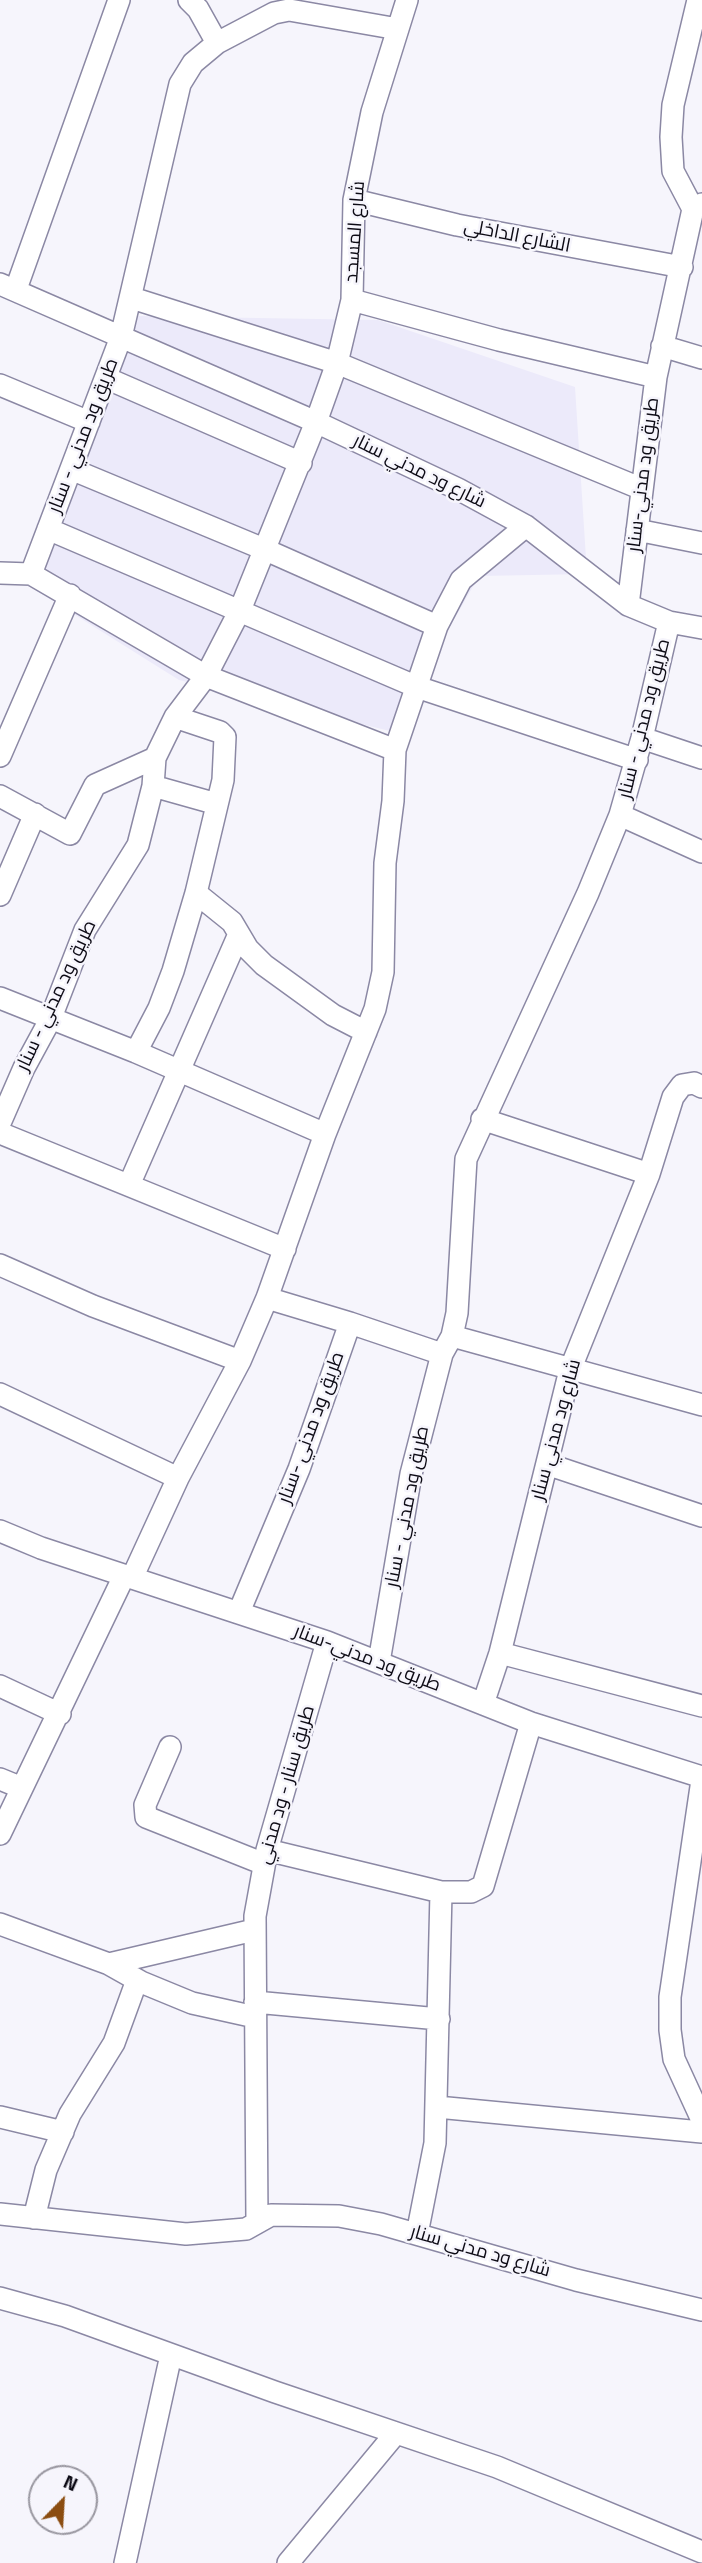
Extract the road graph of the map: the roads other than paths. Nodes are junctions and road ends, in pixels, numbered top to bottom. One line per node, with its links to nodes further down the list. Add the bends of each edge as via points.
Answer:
1 (119, 0): 10 (street, شارع ود مدني سنار)
2 (407, 0): 5 (street, شارع المسجد)
3 (698, 0): 8 (street, via 673,106 671,137 673,171)
4 (198, 3): 6 (street)
5 (398, 29): 6 (street, via 289,10 274,13); 7 (street, شارع المسجد, via 372,112)
6 (217, 43): 11 (street, via 193,64 180,84)
7 (354, 200): 9 (street, الشارع الداخلي, via 457,225); 12 (street, شارع المسجد)
8 (698, 207): 9 (street, طريق ود مدني-سنار)
9 (682, 268): 14 (street, طريق ود مدني-سنار)
10 (8, 287): 13 (street, شارع ود مدني سنار)
11 (132, 298): 13 (street); 16 (street)
12 (352, 300): 16 (street, شارع المسجد); 17 (street)
13 (121, 337): 18 (street, طريق ود مدني - سنار); 21 (street, شارع ود مدني سنار)
14 (662, 346): 15 (street); 17 (street, طريق ود مدني-سنار)
15 (702, 358)
16 (337, 363): 21 (street, شارع المسجد); 24 (street)
17 (656, 377): 24 (street, طريق ود مدني-سنار)
18 (106, 378): 20 (street, طريق ود مدني - سنار); 22 (street)
19 (0, 385): 20 (street)
20 (89, 422): 23 (street, طريق ود مدني - سنار)
21 (316, 422): 22 (street, شارع المسجد); 25 (street, شارع ود مدني سنار)
22 (301, 463): 29 (street, شارع المسجد)
23 (71, 469): 26 (street, طريق ود مدني - سنار); 29 (street)
24 (642, 489): 27 (street, طريق ود مدني-سنار)
25 (526, 526): 33 (street, شارع ود مدني سنار); 36 (street, via 461,580)
26 (48, 528): 31 (street, طريق ود مدني - سنار); 34 (street)
27 (637, 530): 28 (street); 33 (street, طريق ود مدني-سنار)
28 (702, 543)
29 (266, 550): 34 (street, شارع المسجد); 36 (street)
30 (0, 573): 31 (street)
31 (31, 574): 32 (street)
32 (70, 595): 38 (street); 41 (street)
33 (628, 605): 35 (street, شارع ود مدني سنار)
34 (240, 610): 38 (street, شارع المسجد); 39 (street)
35 (668, 622): 37 (street, شارع ود مدني سنار); 42 (street, طريق ود مدني - سنار)
36 (438, 626): 39 (street)
37 (702, 628)
38 (206, 676): 40 (street); 43 (street)
39 (417, 687): 43 (street); 47 (street)
40 (175, 717): 45 (street, طريق ود مدني - سنار); 50 (street, via 225,737)
41 (4, 732): 44 (street)
42 (642, 738): 46 (street); 47 (street, طريق ود مدني - سنار)
43 (396, 750): 59 (street, via 385,863 381,989)
44 (0, 756)
45 (155, 758): 48 (street, طريق ود مدني - سنار); 51 (street, via 95,785 70,834)
46 (702, 758)
47 (637, 760): 52 (street, طريق ود مدني - سنار)
48 (153, 786): 50 (street); 58 (street, طريق ود مدني - سنار, via 138,845 85,930)
49 (0, 796): 51 (street)
50 (217, 804): 55 (street)
51 (35, 814): 54 (street)
52 (620, 815): 53 (street, طريق ود مدني - سنار); 63 (street, طريق ود مدني - سنار)
53 (702, 852)
54 (1, 889)
55 (196, 893): 56 (street, via 232,922); 60 (street, via 173,971)
56 (239, 934): 59 (street, via 264,965 332,1015); 61 (street)
57 (0, 998): 58 (street)
58 (50, 1020): 60 (street); 64 (street, طريق ود مدني - سنار)
59 (366, 1032): 66 (street)
60 (136, 1052): 61 (street)
61 (178, 1070): 66 (street); 68 (street)
62 (692, 1086): 67 (street, شارع ود مدني سنار, via 673,1097)
63 (482, 1119): 67 (street); 73 (street, طريق ود مدني - سنار, via 466,1159 457,1313)
64 (0, 1123)
65 (0, 1133): 68 (street)
66 (325, 1134): 69 (street)
67 (649, 1174): 75 (street, شارع ود مدني سنار)
68 (129, 1185): 69 (street)
69 (285, 1249): 71 (street)
70 (0, 1265): 74 (street, via 93,1306)
71 (267, 1298): 72 (street); 74 (street)
72 (350, 1324): 73 (street); 83 (street, طريق ود مدني -سنار, via 299,1469)
73 (447, 1345): 75 (street); 86 (street, طريق ود مدني - سنار, via 411,1474)
74 (240, 1361): 79 (street)
75 (570, 1370): 77 (street); 78 (street, شارع ود مدني سنار)
76 (0, 1394): 79 (street)
77 (702, 1405)
78 (547, 1464): 80 (street); 85 (street, شارع ود مدني سنار)
79 (178, 1478): 82 (street)
80 (702, 1516)
81 (0, 1531): 82 (street, طريق ود مدني-سنار)
82 (128, 1577): 83 (street, طريق ود مدني-سنار); 90 (street)
83 (239, 1612): 84 (street, طريق ود مدني-سنار)
84 (327, 1642): 86 (street, طريق ود مدني-سنار); 97 (street, طريق سنار - ود مدني)
85 (500, 1653): 88 (street, شارع ود مدني سنار); 89 (street)
86 (379, 1661): 88 (street, طريق ود مدني-سنار)
87 (0, 1686): 90 (street)
88 (483, 1704): 91 (street, طريق ود مدني-سنار)
89 (702, 1706)
90 (60, 1713): 95 (street)
91 (531, 1723): 94 (street, طريق ود مدني-سنار); 98 (street, via 483,1886 471,1892)
92 (170, 1747): 97 (street, via 145,1805 146,1817)
93 (0, 1779): 95 (street)
94 (702, 1779): 106 (street, via 670,1997 674,2059)
95 (22, 1788): 96 (street)
96 (0, 1834)
97 (266, 1857): 98 (street); 100 (street, طريق سنار - ود مدني)
98 (441, 1892): 104 (street)
99 (0, 1924): 101 (street)
100 (254, 1930): 101 (street); 103 (street, طريق سنار - ود مدني)
101 (109, 1964): 102 (street)
102 (137, 1980): 103 (street, via 215,2011); 108 (street, via 114,2043)
103 (255, 2009): 104 (street); 112 (street, طريق سنار - ود مدني)
104 (439, 2020): 105 (street)
105 (437, 2107): 109 (street); 113 (street, via 430,2177)
106 (699, 2113)
107 (0, 2117): 108 (street)
108 (63, 2132): 111 (street, via 46,2170)
109 (702, 2132)
110 (0, 2214): 111 (street, شارع ود مدني سنار)
111 (34, 2218): 112 (street, شارع ود مدني سنار, via 186,2234 246,2229)
112 (257, 2222): 113 (street, شارع ود مدني سنار, via 271,2215 328,2215)
113 (417, 2235): 115 (street, شارع ود مدني سنار)
114 (0, 2298): 116 (street)
115 (702, 2310)
116 (171, 2355): 117 (street); 119 (street)
117 (397, 2433): 118 (street, via 497,2467); 120 (street)
118 (702, 2552)
119 (125, 2563)
120 (288, 2563)

